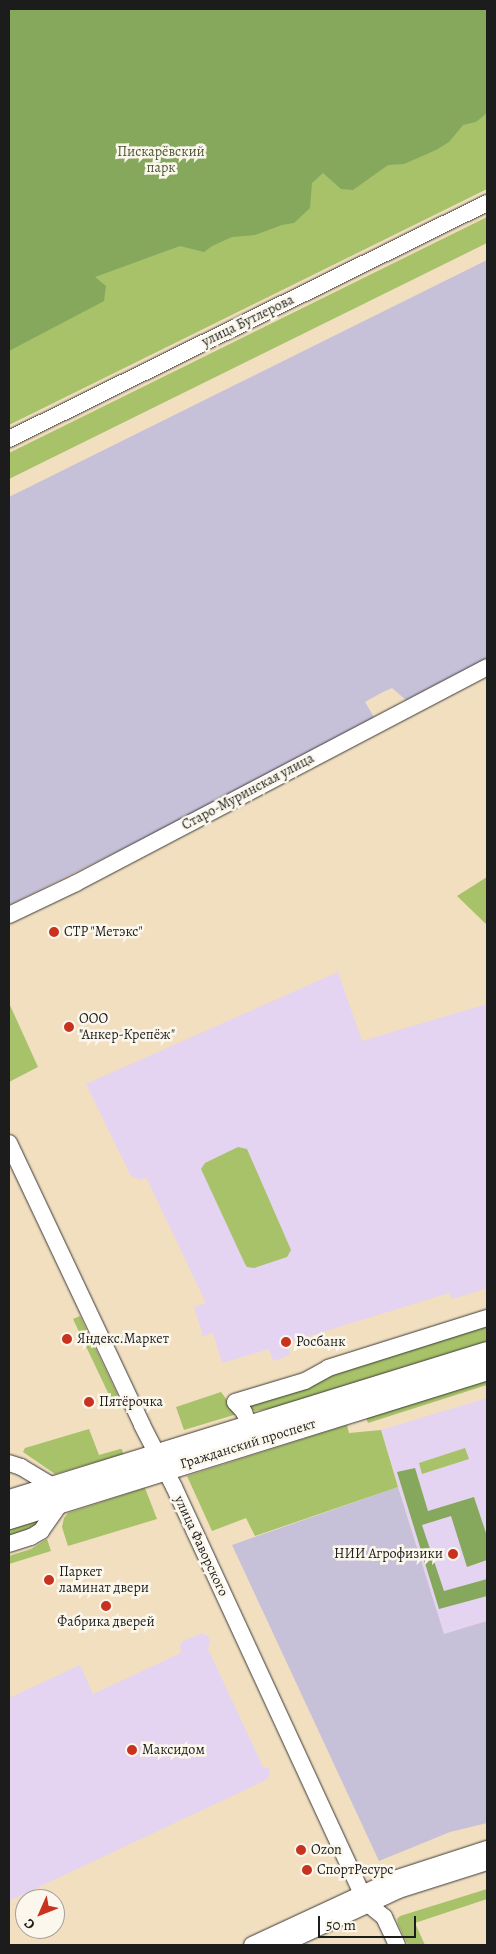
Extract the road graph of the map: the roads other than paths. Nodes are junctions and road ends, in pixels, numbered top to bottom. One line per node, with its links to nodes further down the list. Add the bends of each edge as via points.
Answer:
1 (487, 203): 2 (street, улица Бутлерова)
2 (9, 439)
3 (487, 667): 4 (street, Старо-Муринская улица)
4 (9, 915)
5 (9, 1143): 10 (street, улица Фаворского)
6 (487, 1318): 9 (street, Гражданский проспект, via 328,1368 305,1381 235,1402)
7 (487, 1352): 9 (main road, Гражданский проспект)
8 (487, 1369): 10 (main road, Гражданский проспект)
9 (249, 1425): 10 (main road, Гражданский проспект)
10 (161, 1462): 12 (main road, Гражданский проспект); 18 (street, улица Фаворского)
11 (9, 1463): 12 (street, via 22,1467)
12 (57, 1494): 13 (main road, Гражданский проспект); 14 (main road, Гражданский проспект); 15 (street, via 41,1531)
13 (9, 1500)
14 (9, 1518)
15 (9, 1544)
16 (487, 1849): 18 (street, via 394,1879)
17 (487, 1862): 18 (street)
18 (365, 1899): 19 (street); 20 (street); 21 (street, улица Фаворского, via 384,1917)
19 (252, 1945)
20 (281, 1945)
21 (397, 1945)

